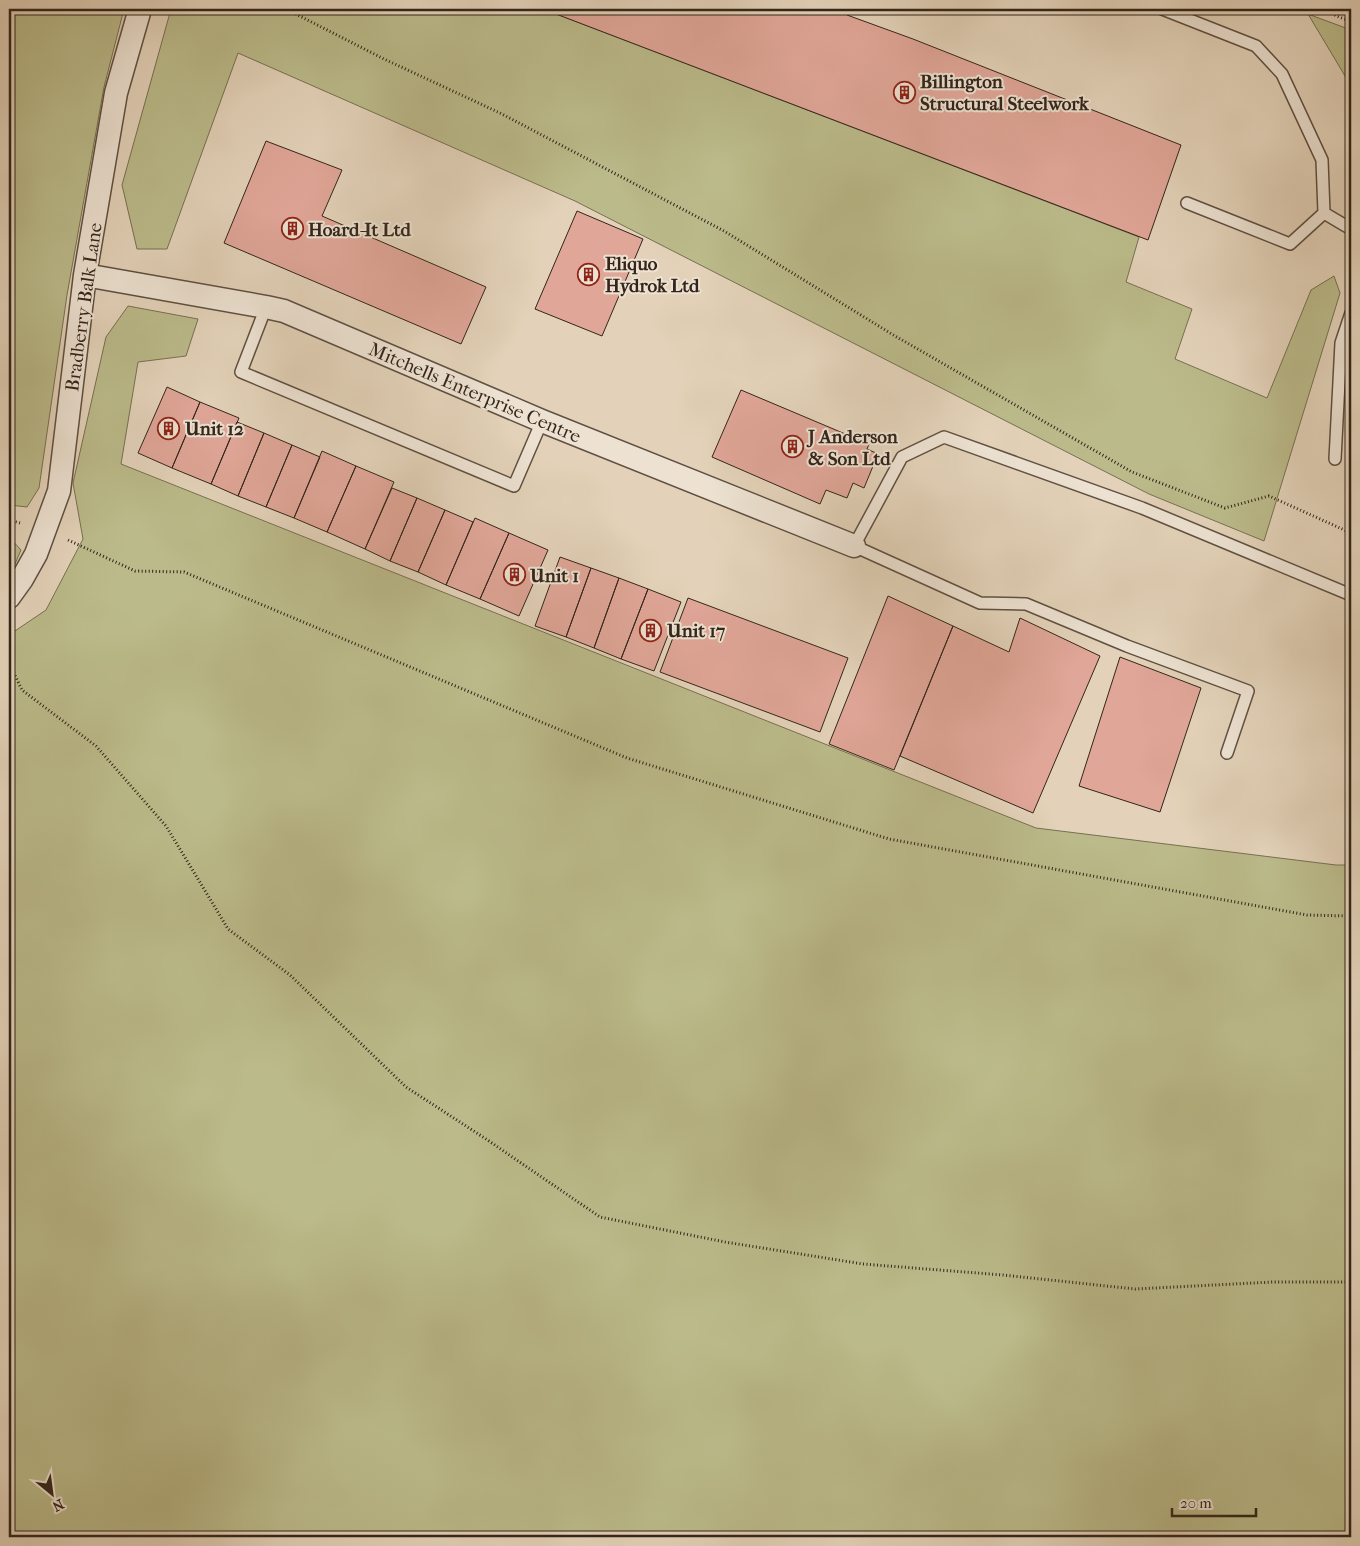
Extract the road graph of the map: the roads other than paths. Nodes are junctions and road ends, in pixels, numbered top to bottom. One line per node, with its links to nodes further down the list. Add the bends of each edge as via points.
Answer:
1 (140, 9): 6 (street, Bradberry Balk Lane, via 116,93)
2 (1162, 9): 4 (lane, via 1256,46 1282,74 1322,160)
3 (1187, 203): 4 (lane, via 1290,244)
4 (1324, 213): 5 (lane)
5 (1351, 229)
6 (85, 275): 7 (street, Mitchells Enterprise Centre); 13 (street, Bradberry Balk Lane, via 59,491 31,563)
7 (266, 306): 9 (street, Mitchells Enterprise Centre); 9 (lane, via 241,372 514,486)
8 (1351, 313): 10 (lane, via 1341,343)
9 (542, 420): 11 (street, Mitchells Enterprise Centre)
10 (1335, 459)
11 (854, 546): 12 (lane, via 902,458 944,436 1142,508); 14 (lane, via 980,604 1026,604 1248,691)
12 (1351, 595)
13 (9, 597)
14 (1227, 753)

